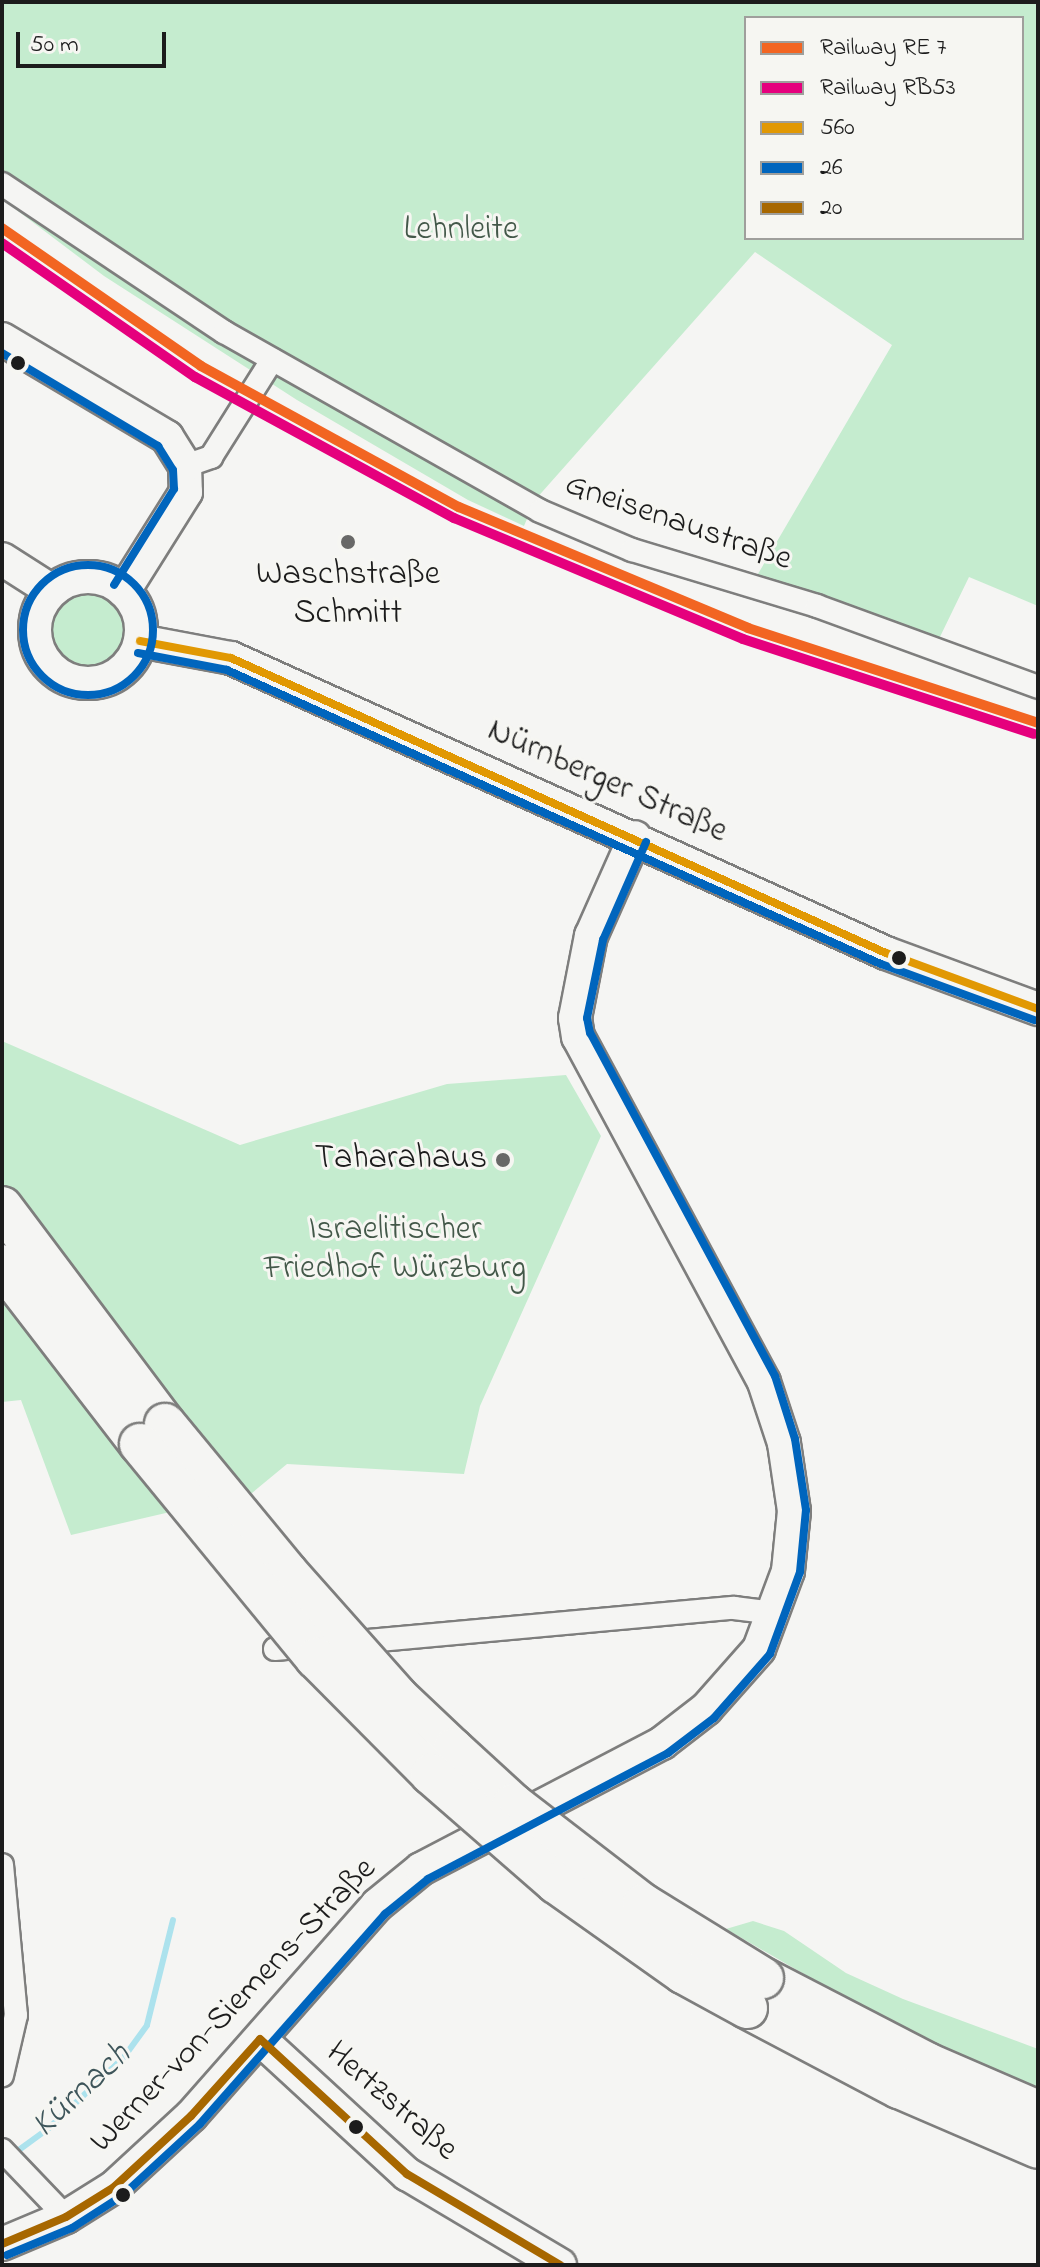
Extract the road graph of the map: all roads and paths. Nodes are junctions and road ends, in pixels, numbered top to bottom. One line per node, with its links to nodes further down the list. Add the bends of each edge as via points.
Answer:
1 (2, 184): 3 (street, Gneisenaustraße)
2 (2, 339): 4 (street, via 167,437)
3 (272, 360): 4 (street, via 211,457); 9 (street, Gneisenaustraße, via 553,517 632,550 817,606)
4 (185, 466): 7 (street, via 186,492)
5 (2, 559): 6 (street)
6 (52, 591): 7 (street, via 65,582 96,578); 8 (street, via 38,614 36,641 55,671 70,680 88,683 117,674)
7 (124, 591): 8 (street, via 140,620)
8 (140, 641): 10 (street, Nürnberger Straße, via 231,658)
9 (1038, 687)
10 (635, 837): 11 (street, Nürnberger Straße, via 886,953); 15 (street, Werner-von-Siemens-Straße, via 591,936 575,1018 578,1037 764,1382 784,1443 794,1511 788,1571)
11 (1038, 1009)
12 (2, 1207): 14 (highway)
13 (2, 1265): 14 (highway)
14 (152, 1434): 18 (highway, bridge, via 316,1658 431,1774 556,1883 683,1973)
15 (775, 1613): 16 (street, via 734,1608); 19 (street, Werner-von-Siemens-Straße, via 759,1649 706,1709 662,1743 421,1869 377,1905)
16 (275, 1649)
17 (2, 1865): 20 (street, via 16,2015)
18 (755, 1993): 21 (highway); 22 (highway, via 899,2088)
19 (260, 2039): 24 (street, Werner-von-Siemens-Straße, via 191,2116 125,2177); 26 (street, Hertzstraße, via 407,2174)
20 (2, 2075)
21 (1038, 2111)
22 (1038, 2148)
23 (2, 2150): 24 (street)
24 (66, 2217): 25 (street, Werner-von-Siemens-Straße)
25 (2, 2244)
26 (560, 2265)

